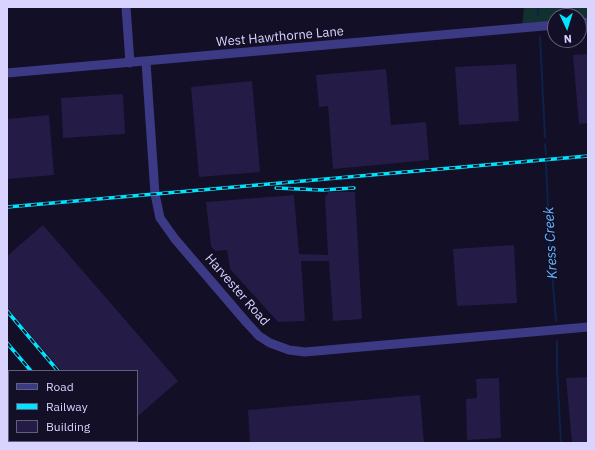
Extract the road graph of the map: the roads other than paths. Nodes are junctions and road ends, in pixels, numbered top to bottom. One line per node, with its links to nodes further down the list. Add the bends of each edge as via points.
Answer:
1 (126, 7): 4 (street)
2 (547, 26): 3 (street, West Hawthorne Lane)
3 (146, 62): 4 (street, West Hawthorne Lane); 6 (street, Harvester Road, via 155,194 160,218 247,323 270,343 289,350 305,352)
4 (130, 63): 5 (street, West Hawthorne Lane)
5 (7, 74)
6 (588, 327)

